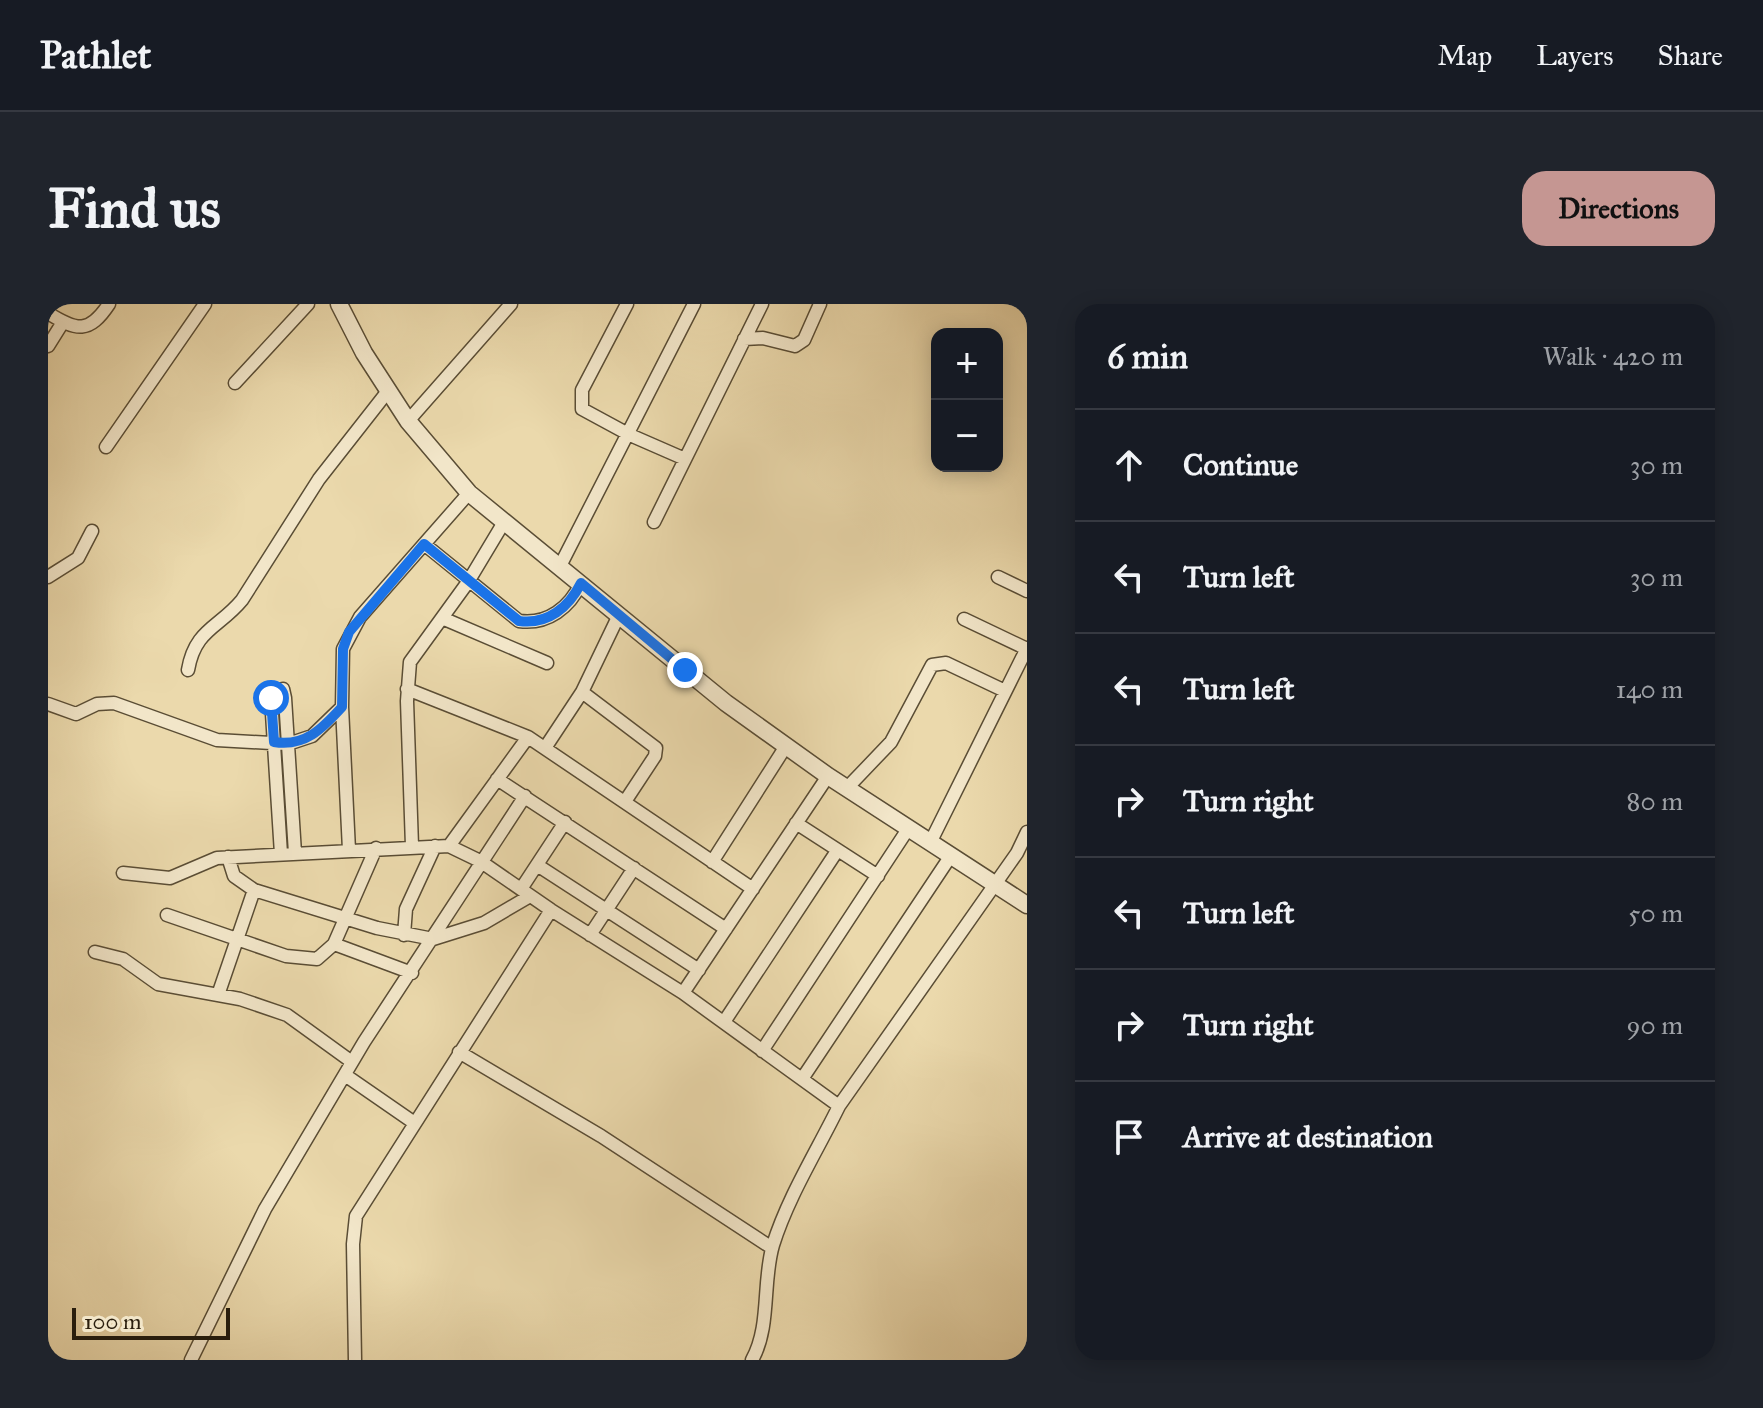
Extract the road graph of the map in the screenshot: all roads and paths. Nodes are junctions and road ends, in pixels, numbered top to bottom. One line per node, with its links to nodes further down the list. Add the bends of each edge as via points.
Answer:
1 (109, 304): 11 (street, via 91,326)
2 (205, 304): 18 (street)
3 (308, 304): 14 (street)
4 (339, 304): 15 (street)
5 (511, 304): 16 (street)
6 (627, 304): 17 (street, via 580,399 588,415)
7 (694, 304): 17 (street)
8 (762, 304): 12 (street)
9 (820, 304): 12 (street, via 804,340 795,346)
10 (48, 313): 11 (street)
11 (63, 322): 13 (street)
12 (744, 339): 19 (street)
13 (48, 346)
14 (235, 383)
15 (388, 391): 16 (street); 36 (street, via 319,479 242,600 195,643)
16 (408, 421): 20 (street)
17 (630, 435): 19 (street); 25 (street)
18 (106, 447)
19 (685, 459): 22 (street)
20 (469, 493): 21 (street); 24 (street)
21 (504, 522): 25 (street); 28 (street)
22 (654, 522)
23 (92, 531): 26 (street, via 78,558)
24 (424, 544): 28 (street); 41 (street, via 349,632 343,649)
25 (559, 568): 29 (street)
26 (48, 577)
27 (998, 577): 30 (street)
28 (468, 582): 29 (street, via 510,616 527,622 560,612); 32 (street)
29 (581, 583): 31 (street)
30 (1027, 591)
31 (619, 615): 39 (street); 45 (street)
32 (442, 618): 35 (street); 37 (street, via 410,662)
33 (964, 619): 34 (street)
34 (1027, 648): 38 (street)
35 (547, 663)
36 (188, 670)
37 (407, 689): 42 (street); 57 (street)
38 (1005, 691): 49 (street, via 946,663 932,665 891,742); 56 (street)
39 (582, 692): 46 (street); 51 (street, via 656,748)
40 (48, 704): 43 (street, via 76,714 114,703 217,740)
41 (342, 707): 44 (street, via 312,736); 60 (street)
42 (528, 737): 46 (street); 48 (street)
43 (274, 742): 44 (street); 44 (street, via 271,692 279,688 284,692); 63 (street)
44 (288, 744): 62 (street)
45 (786, 746): 47 (street); 67 (street)
46 (545, 748): 51 (street)
47 (828, 776): 49 (street); 53 (street)
48 (497, 779): 50 (street); 58 (street)
49 (847, 788): 54 (street)
50 (525, 796): 52 (street); 66 (street)
51 (626, 800): 67 (street)
52 (565, 822): 68 (street); 69 (street)
53 (796, 823): 61 (street); 73 (street)
54 (908, 829): 56 (street); 71 (street)
55 (1027, 832): 72 (street)
56 (930, 843): 65 (street)
57 (412, 846): 58 (street); 59 (street)
58 (442, 846): 66 (street); 82 (street, via 406,909)
59 (376, 848): 60 (street); 80 (street)
60 (349, 850): 62 (street)
61 (837, 851): 71 (street); 92 (street)
62 (295, 853): 63 (street)
63 (281, 854): 64 (street)
64 (228, 857): 70 (street, via 170,878); 74 (street, via 234,876)
65 (950, 857): 72 (street); 97 (street)
66 (480, 861): 75 (street); 85 (street)
67 (712, 862): 73 (street)
68 (537, 865): 75 (street); 78 (street)
69 (634, 868): 78 (street); 81 (street)
70 (123, 873)
71 (878, 876): 93 (street)
72 (993, 884): 76 (street); 98 (street)
73 (753, 889): 81 (street)
74 (254, 890): 80 (street); 84 (street)
75 (526, 893): 77 (street); 85 (street, via 484,923)
76 (1027, 905)
77 (551, 910): 83 (street); 94 (street)
78 (607, 910): 83 (street); 88 (street)
79 (167, 915): 84 (street)
80 (346, 918): 82 (street); 86 (street)
81 (726, 929): 88 (street)
82 (404, 935): 85 (street)
83 (590, 935): 90 (street)
84 (238, 939): 86 (street, via 303,961 317,959); 91 (street)
85 (433, 939): 89 (street)
86 (334, 944): 89 (street)
87 (95, 952): 91 (street, via 123,959 158,984)
88 (699, 970): 90 (street)
89 (412, 973): 95 (street)
90 (683, 993): 92 (street)
91 (218, 995): 95 (street, via 287,1015)
92 (724, 1022): 93 (street)
93 (762, 1051): 97 (street)
94 (459, 1052): 99 (street); 100 (street, via 601,1136)
95 (352, 1062): 96 (street)
96 (345, 1075): 99 (street); 101 (street, via 265,1209)
97 (802, 1079): 98 (street)
98 (839, 1106): 100 (street)
99 (413, 1122): 102 (street, via 356,1216)
100 (772, 1248): 103 (street, via 761,1338)
101 (191, 1360)
102 (355, 1360)
103 (752, 1360)

